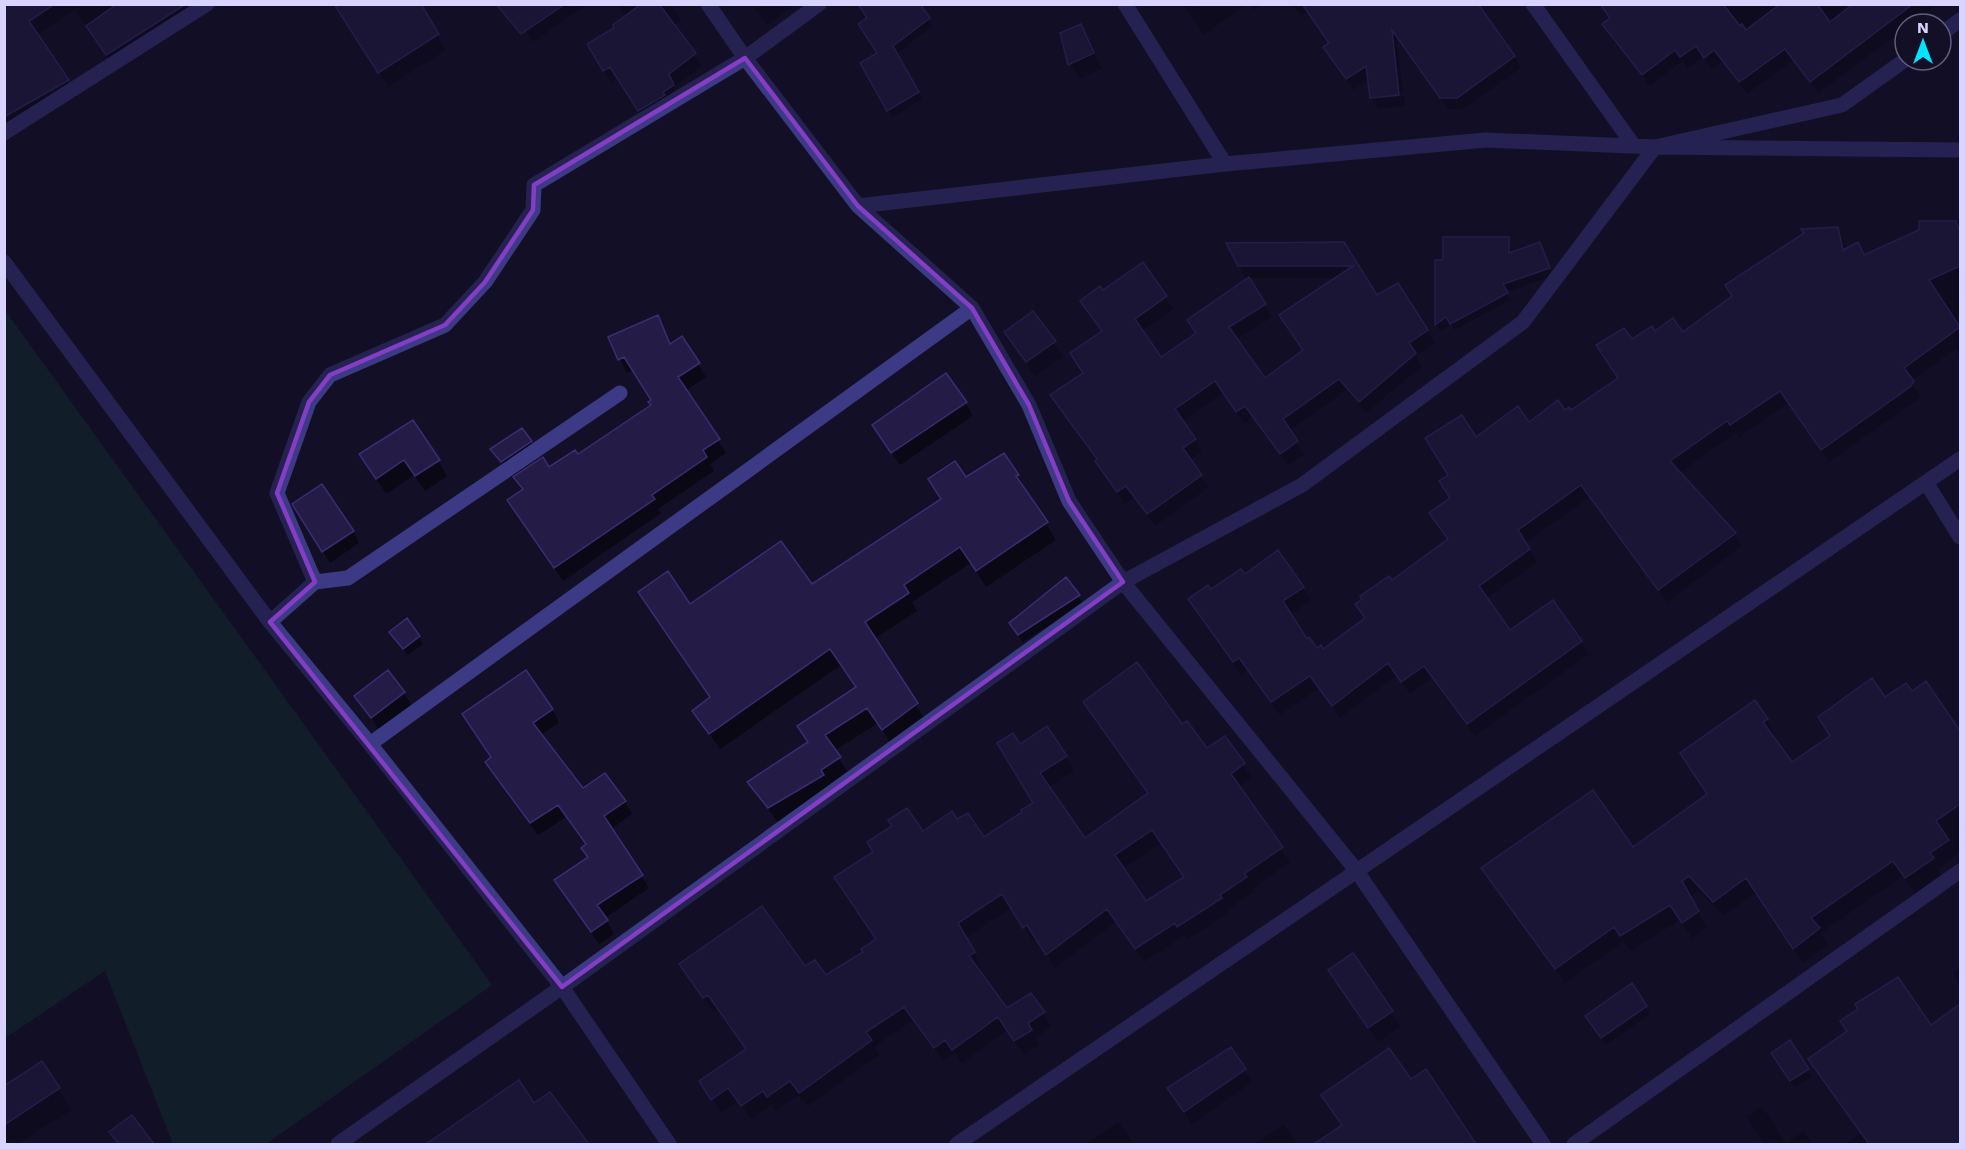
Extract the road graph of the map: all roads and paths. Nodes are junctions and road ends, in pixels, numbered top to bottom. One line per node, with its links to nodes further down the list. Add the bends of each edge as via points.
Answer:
1 (207, 4): 8 (street)
2 (708, 4): 6 (street)
3 (819, 4): 6 (street)
4 (1125, 4): 12 (street)
5 (1533, 4): 9 (street)
6 (745, 58): 13 (street); 20 (street, via 534,184 532,210 485,282 445,325 330,375 309,402 277,493)
7 (1893, 69): 10 (street, via 1842,105)
8 (4, 133)
9 (1634, 146): 10 (street); 12 (street, via 1486,140)
10 (1655, 147): 11 (street); 21 (street, via 1523,322 1302,485)
11 (1960, 150)
12 (1226, 164): 13 (street)
13 (858, 206): 15 (street)
14 (4, 262): 22 (street)
15 (972, 308): 21 (street, via 1029,405 1069,501); 23 (street)
16 (620, 393): 20 (street, via 348,578)
17 (1960, 459): 18 (street)
18 (1927, 484): 19 (street); 24 (street)
19 (1960, 537)
20 (315, 582): 22 (street)
21 (1123, 582): 24 (street); 26 (street)
22 (270, 621): 23 (street)
23 (370, 744): 26 (street)
24 (1356, 870): 29 (street); 30 (street)
25 (1960, 871): 31 (street)
26 (562, 987): 27 (street); 28 (street)
27 (338, 1144)
28 (669, 1144)
29 (957, 1144)
30 (1543, 1144)
31 (1574, 1144)

